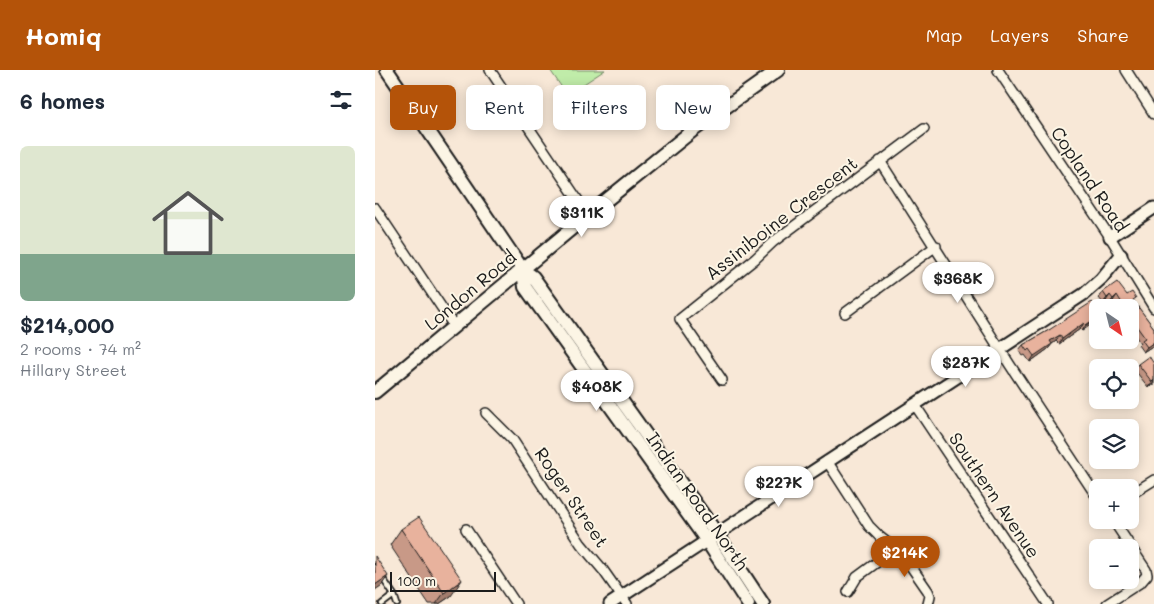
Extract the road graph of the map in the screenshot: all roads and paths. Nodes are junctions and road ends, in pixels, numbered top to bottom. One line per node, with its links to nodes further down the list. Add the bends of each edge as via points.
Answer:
1 (387, 70): 15 (main road, Indian Road North)
2 (490, 70): 11 (street)
3 (778, 70): 11 (main road, London Road, via 707,120)
4 (998, 70): 12 (street, Copland Road)
5 (1125, 70): 6 (street)
6 (1154, 114)
7 (923, 129): 8 (street)
8 (880, 161): 13 (street, Assiniboine Crescent); 20 (street, Assiniboine Crescent, via 679,319)
9 (375, 208): 18 (street)
10 (1154, 208): 12 (street)
11 (588, 215): 15 (main road, London Road)
12 (1110, 237): 14 (street, Copland Road)
13 (936, 246): 17 (street); 19 (street, Assiniboine Crescent)
14 (1121, 255): 16 (street, Copland Road); 19 (street, via 1084,294)
15 (523, 270): 18 (main road, London Road); 30 (main road, Indian Road North, via 525,287)
16 (1154, 308)
17 (845, 313)
18 (454, 326): 21 (main road, London Road)
19 (1001, 350): 22 (street); 26 (street, Assiniboine Crescent)
20 (722, 380)
21 (375, 392)
22 (915, 405): 24 (street); 43 (street, Southern Avenue)
23 (486, 413): 35 (street, Roger Street, via 512,439 581,544)
24 (827, 461): 30 (street); 31 (street, via 869,526)
25 (1154, 480): 27 (street)
26 (1089, 485)
27 (1139, 489)
28 (466, 529): 38 (street)
29 (1119, 529): 44 (street, via 1147,575)
30 (712, 537): 35 (street); 40 (main road, Indian Road North); 41 (main road, Indian Road North)
31 (895, 549): 33 (street, via 857,577); 42 (street, via 907,559 927,591 930,596)
32 (375, 567): 34 (lane)
33 (848, 592)
34 (394, 595): 36 (lane); 37 (lane)
35 (624, 600): 39 (street)
36 (382, 604)
37 (397, 604)
38 (516, 604)
39 (610, 604)
40 (747, 604)
41 (763, 604)
42 (928, 604)
43 (1048, 604)
44 (1107, 604)

